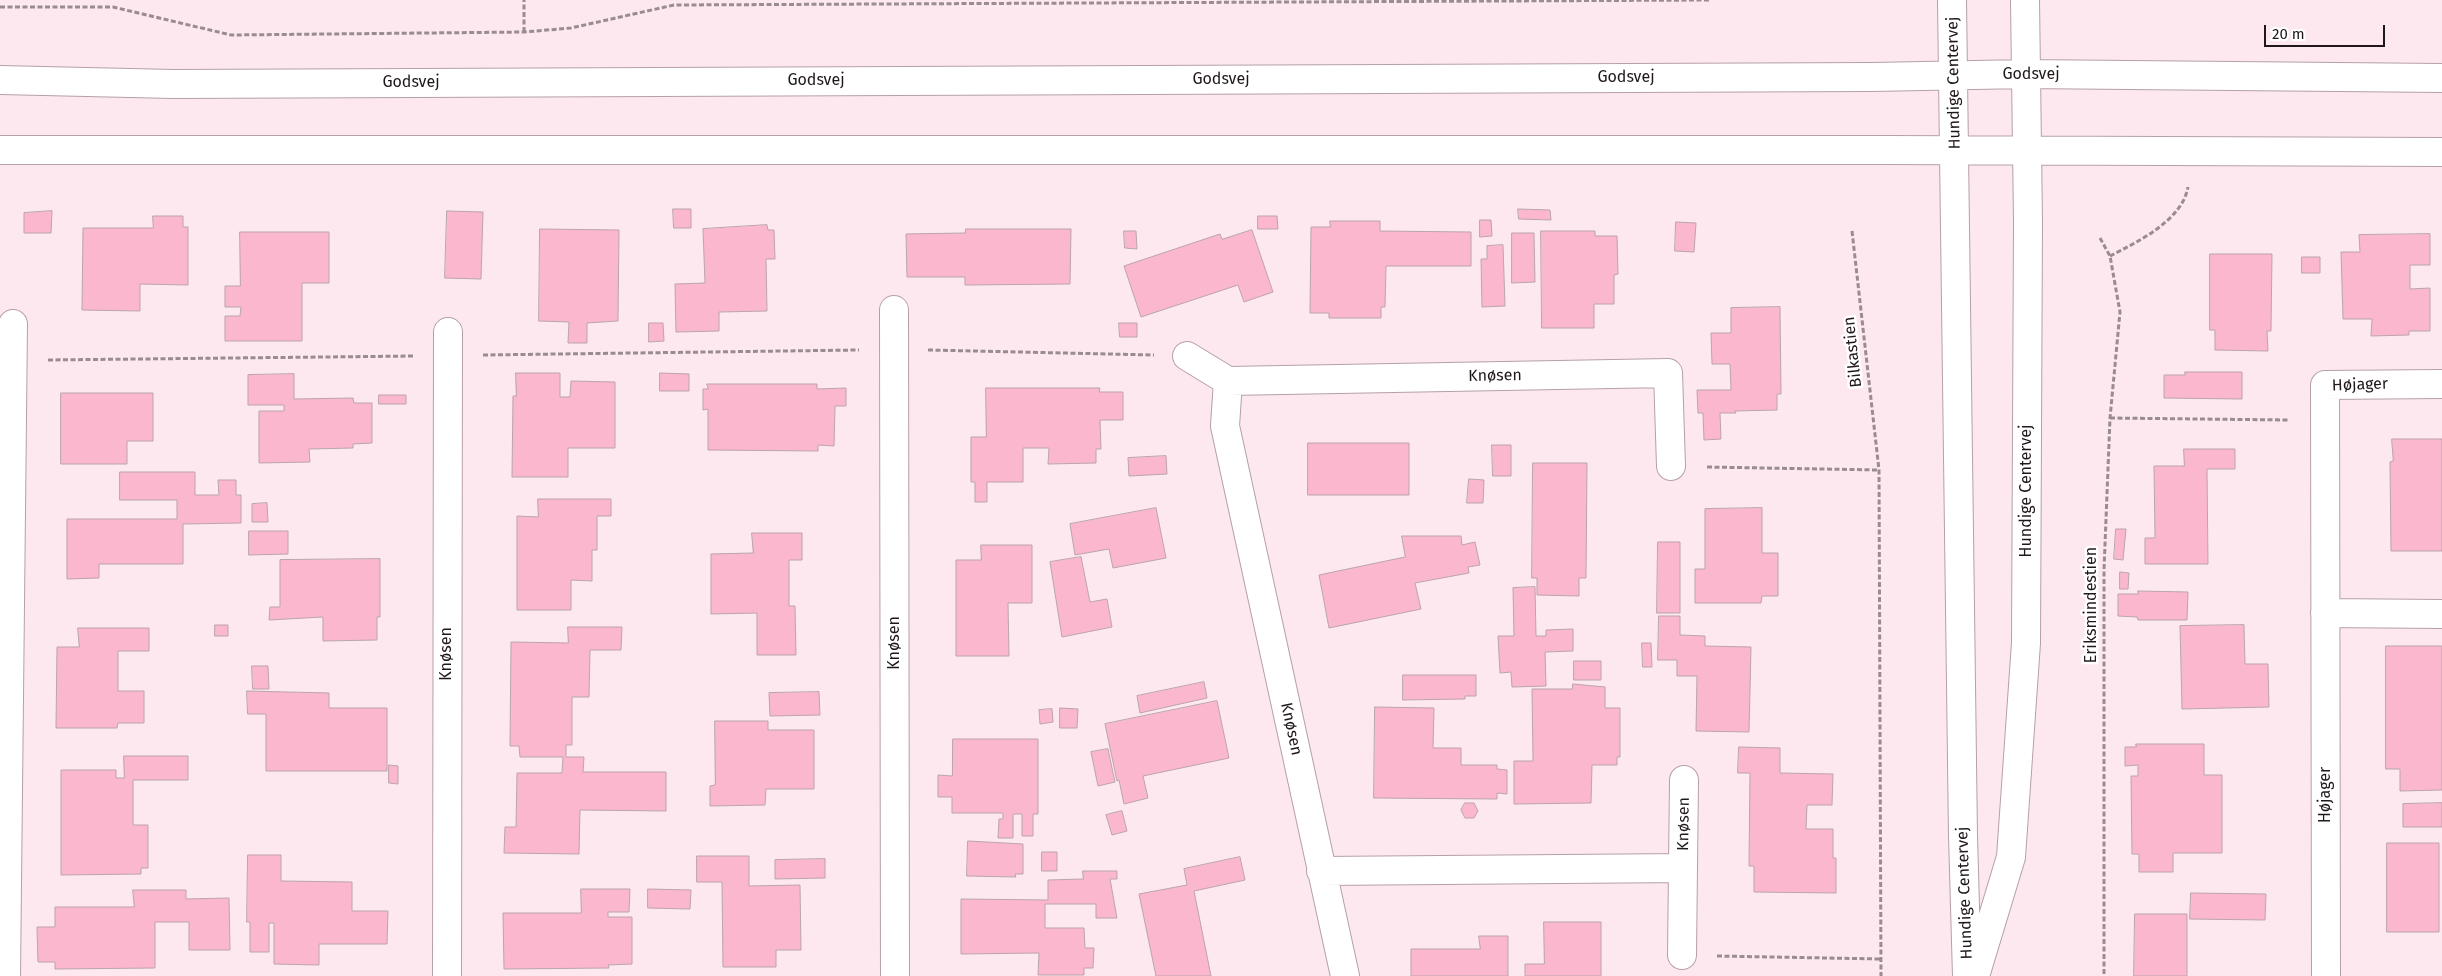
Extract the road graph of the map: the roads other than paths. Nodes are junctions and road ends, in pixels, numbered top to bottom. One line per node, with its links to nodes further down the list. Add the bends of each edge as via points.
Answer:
1 (1952, 0): 4 (street, Hundige Centervej)
2 (2025, 0): 3 (street, Hundige Centervej)
3 (2025, 74): 4 (street, Godsvej); 5 (street, Godsvej); 9 (street, Hundige Centervej)
4 (1953, 76): 6 (street, Godsvej, via 202,84); 8 (street, Hundige Centervej)
5 (2442, 78)
6 (0, 80)
7 (0, 150): 8 (street)
8 (1955, 150): 9 (street); 28 (street, Hundige Centervej)
9 (2026, 151): 10 (street); 29 (street, Hundige Centervej, via 2026,643 2011,856)
10 (2442, 152)
11 (894, 310): 26 (street, Knøsen)
12 (13, 324): 24 (street)
13 (448, 344): 25 (street, Knøsen)
14 (1187, 356): 15 (street)
15 (1228, 380): 17 (street, Knøsen, via 1668,373); 22 (street, Knøsen, via 1226,426)
16 (2442, 384): 18 (street, Højager, via 2325,384)
17 (1671, 466)
18 (2325, 613): 19 (street); 30 (street, Højager)
19 (2442, 614)
20 (1684, 780): 21 (street, Knøsen)
21 (1683, 868): 22 (street, Knøsen); 23 (street, Knøsen)
22 (1321, 871): 27 (street, Knøsen)
23 (1682, 955)
24 (6, 976)
25 (447, 976)
26 (895, 976)
27 (1344, 976)
28 (1967, 976)
29 (1976, 976)
30 (2326, 976)

